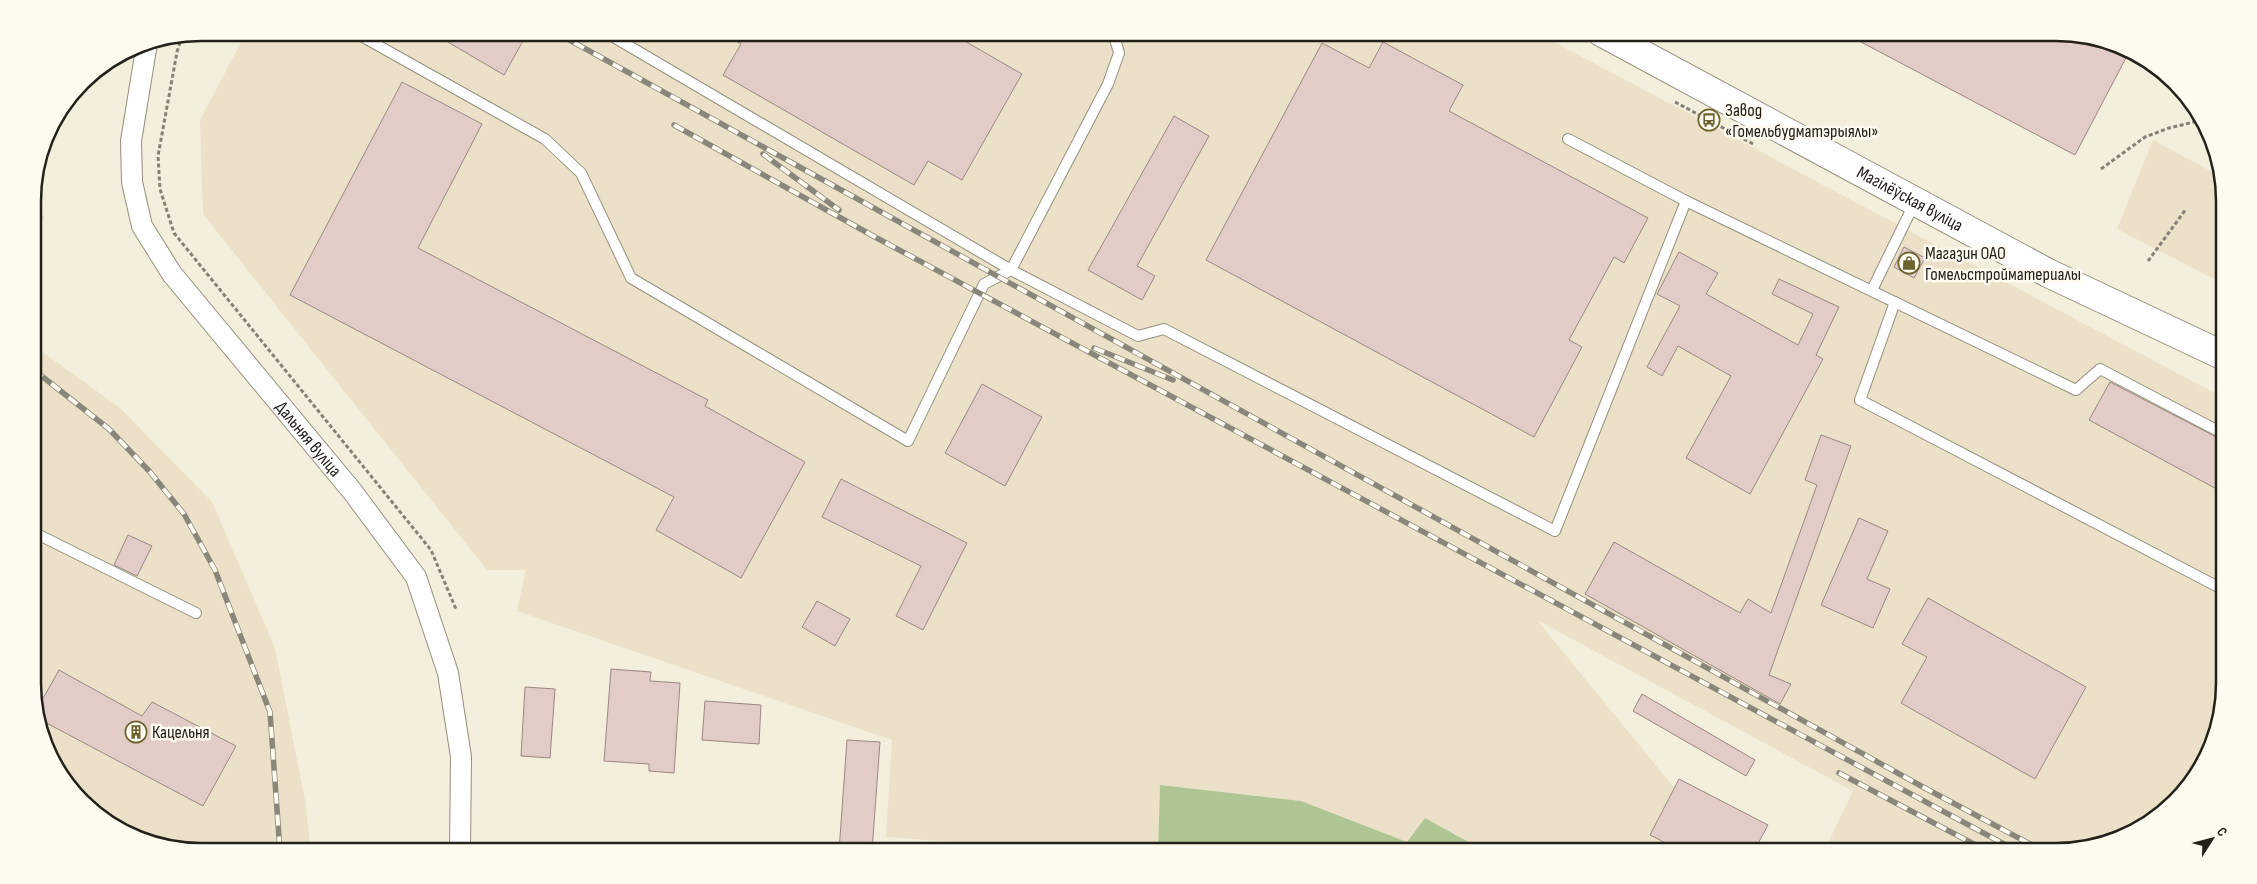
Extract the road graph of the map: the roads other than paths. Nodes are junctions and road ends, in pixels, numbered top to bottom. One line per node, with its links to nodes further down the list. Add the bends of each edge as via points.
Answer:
1 (1618, 41): 8 (street, Магілёўская вуліца)
2 (372, 42): 9 (lane, via 545,139 581,173 631,278 908,441 984,284)
3 (622, 42): 9 (lane)
4 (1116, 42): 9 (lane, via 1119,53 1108,84)
5 (146, 52): 17 (street, Дальняя вуліца, via 131,141 132,182 142,226 172,274 352,491 416,577 448,673 461,757)
6 (1568, 139): 7 (lane)
7 (1686, 201): 9 (lane, via 1555,531 1164,329 1138,336); 10 (lane)
8 (1916, 201): 10 (lane); 12 (street, Магілёўская вуліца, via 2048,273)
9 (1011, 270)
10 (1872, 290): 11 (lane)
11 (1895, 302): 13 (lane, via 2076,390 2100,369); 15 (lane, via 1860,400)
12 (2216, 352)
13 (2216, 430)
14 (41, 536): 16 (lane)
15 (2216, 586)
16 (196, 613)
17 (460, 843)

